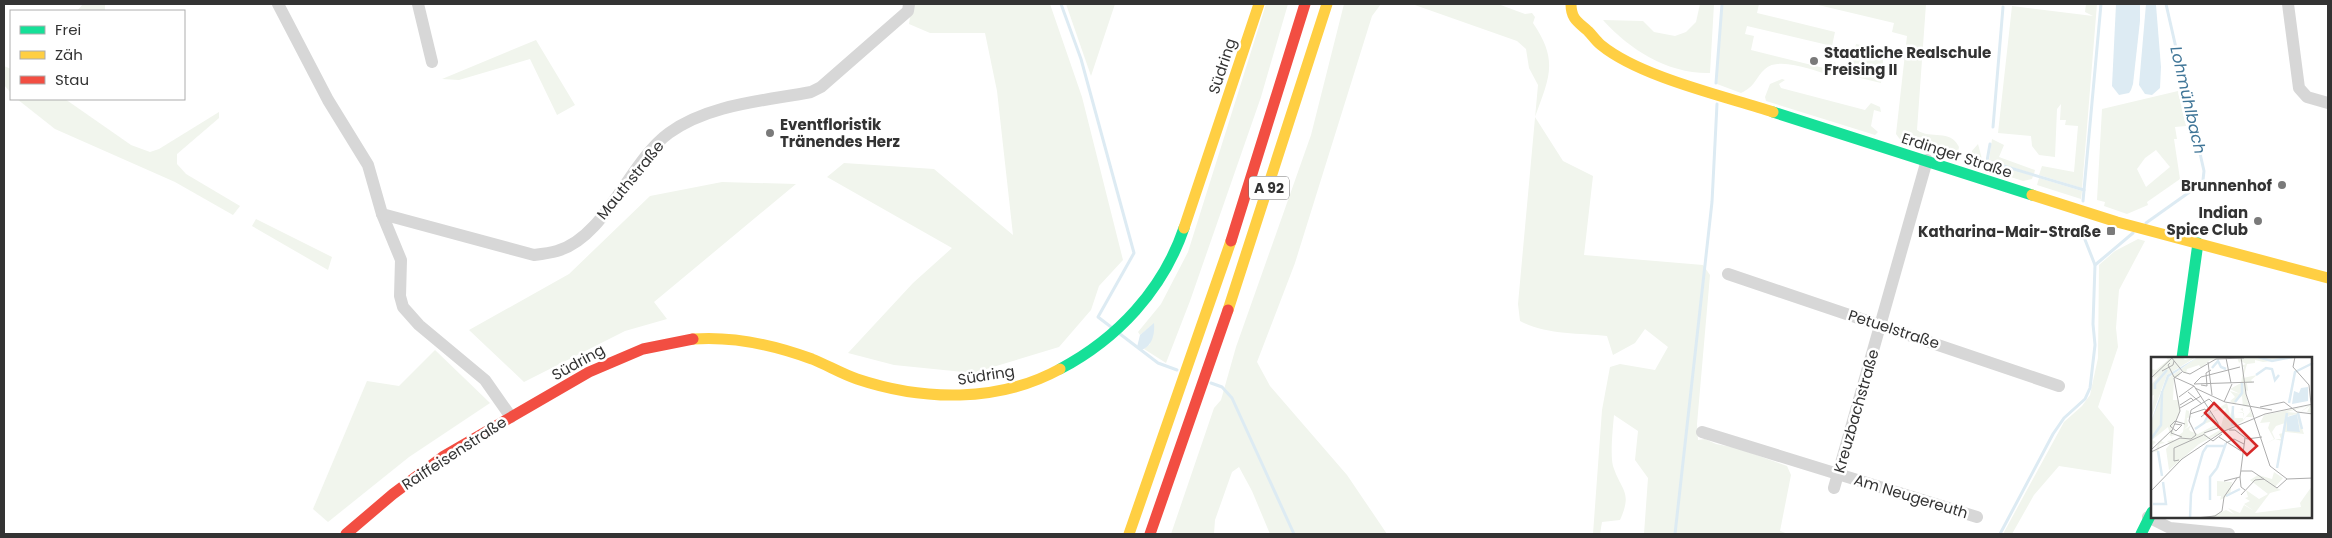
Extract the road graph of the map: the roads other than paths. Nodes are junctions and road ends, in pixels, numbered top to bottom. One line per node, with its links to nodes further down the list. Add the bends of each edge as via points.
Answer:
1 (278, 4): 12 (street, Raiffeisenstraße, via 328,100 366,159)
2 (418, 4): 9 (street)
3 (909, 4): 12 (street, Mauthstraße, via 908,11 822,87 811,92 721,109 669,133 653,148 589,229 576,241 557,251 534,255)
4 (1259, 4): 19 (main road, Südring, via 1178,245 1162,277 1121,330 1066,368 1006,390 958,396 898,390 856,378 780,348 749,341 688,339 610,360)
5 (1305, 4): 27 (main road, A 92, via 1245,201)
6 (1327, 4): 28 (main road, A 92, via 1208,372)
7 (1572, 4): 11 (main road, Erdinger Straße, via 1579,7 1589,32 1601,46 1662,76)
8 (2288, 4): 10 (street, via 2299,88 2307,97)
9 (432, 62)
10 (2328, 103)
11 (1927, 160): 13 (main road, Erdinger Straße, via 2128,226); 16 (street, Kreuzbachstraße)
12 (382, 214): 19 (street, Raiffeisenstraße, via 400,256 400,296 404,310 485,380)
13 (2198, 243): 15 (main road, Erdinger Straße); 17 (main road)
14 (1728, 274): 16 (street, Petuelstraße)
15 (2328, 278)
16 (1880, 326): 18 (street, Petuelstraße); 21 (street, Kreuzbachstraße)
17 (2182, 357)
18 (2059, 386)
19 (512, 417): 26 (main road, Raiffeisenstraße, via 445,456 392,494)
20 (1702, 432): 21 (street, Am Neugereuth)
21 (1838, 474): 22 (street, Kreuzbachstraße); 24 (street, Am Neugereuth)
22 (1834, 488)
23 (2150, 511): 29 (main road)
24 (1977, 517)
25 (2158, 518): 30 (street, via 2170,528)
26 (346, 534)
27 (1129, 534)
28 (1150, 534)
29 (2141, 534)
30 (2229, 534)

